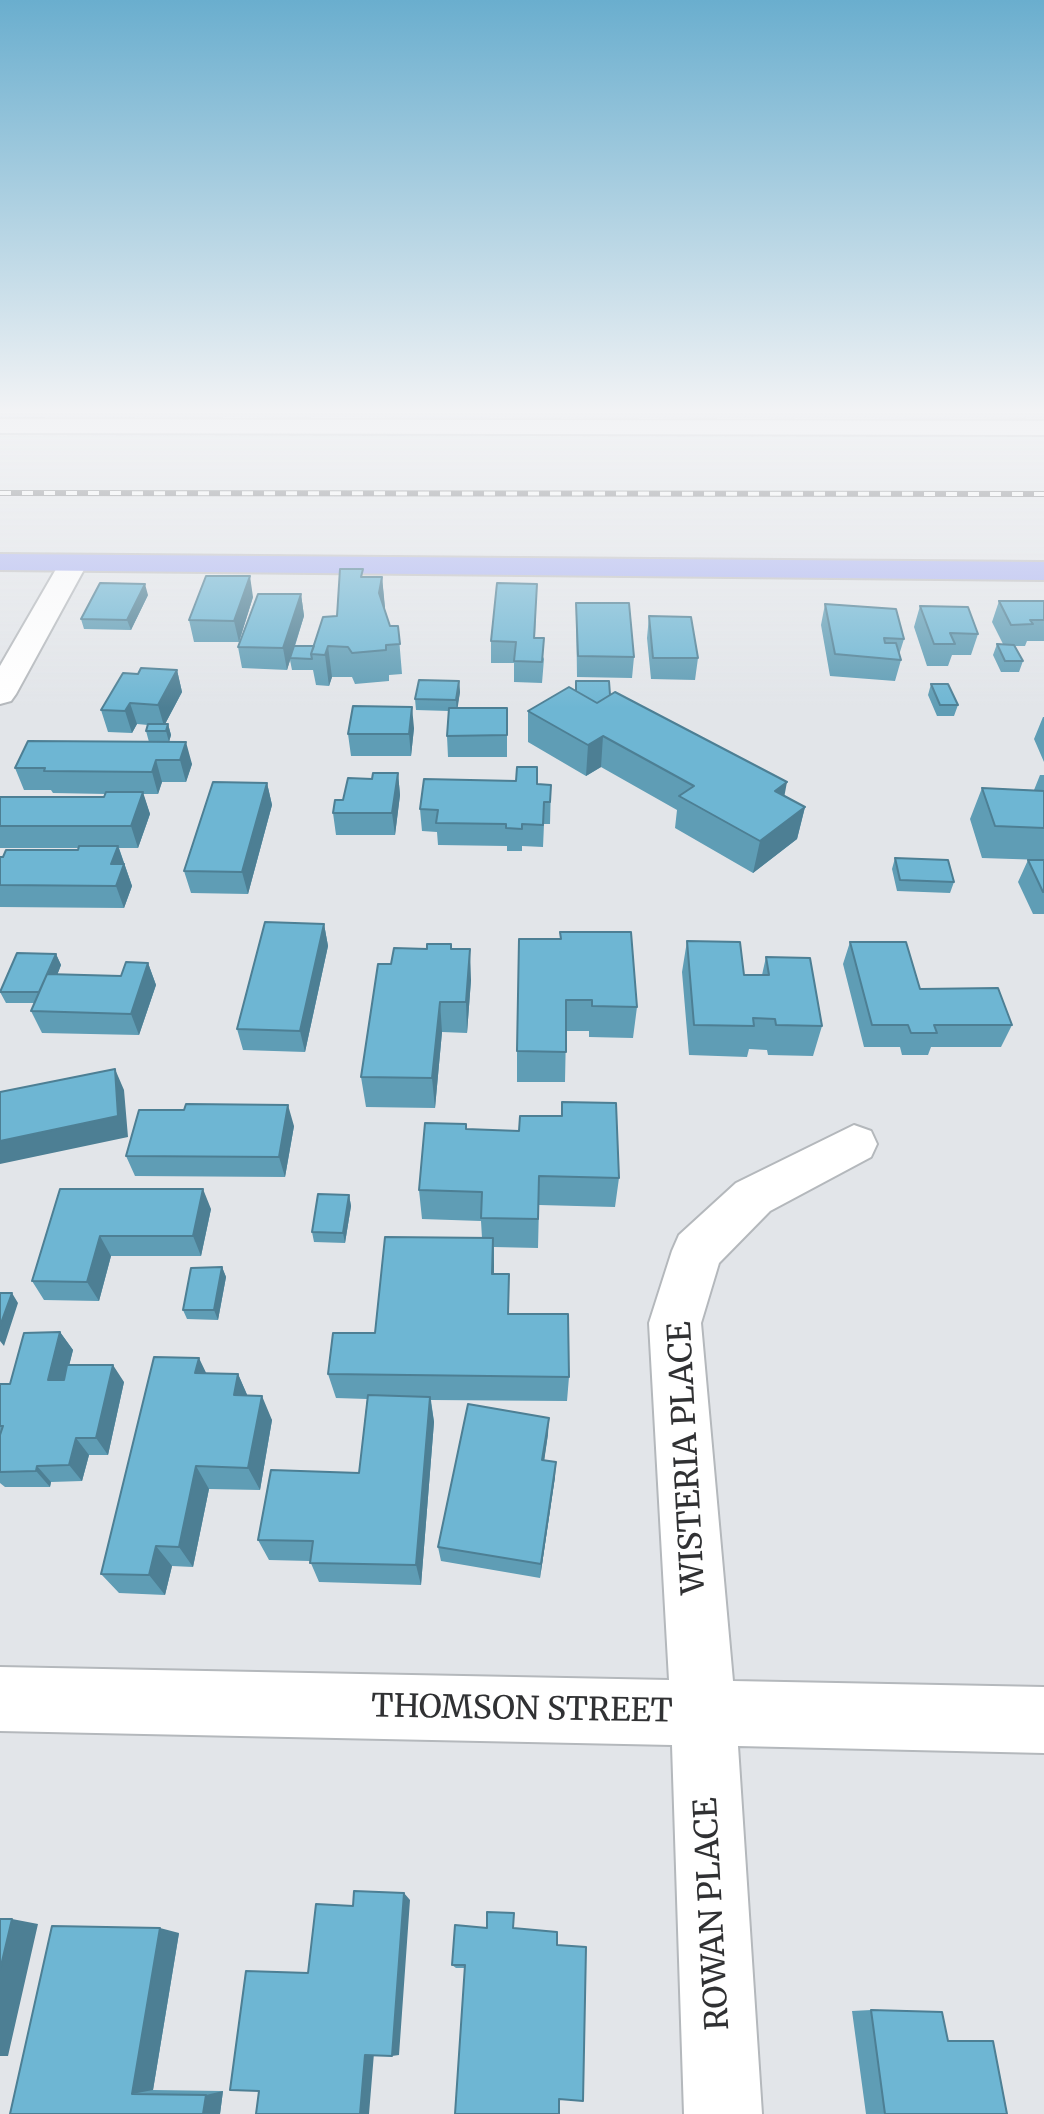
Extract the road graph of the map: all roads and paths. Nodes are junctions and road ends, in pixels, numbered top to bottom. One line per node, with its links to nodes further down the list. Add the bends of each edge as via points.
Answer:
1 (0, 562): 2 (highway)
2 (73, 564): 3 (highway); 4 (street)
3 (1044, 571)
4 (0, 694)
5 (854, 1144): 7 (street, WISTERIA PLACE, via 753,1197 697,1251 675,1323)
6 (0, 1699): 7 (street, THOMSON STREET)
7 (703, 1714): 8 (street, THOMSON STREET); 9 (street, ROWAN PLACE)
8 (1044, 1720)
9 (723, 2114)

